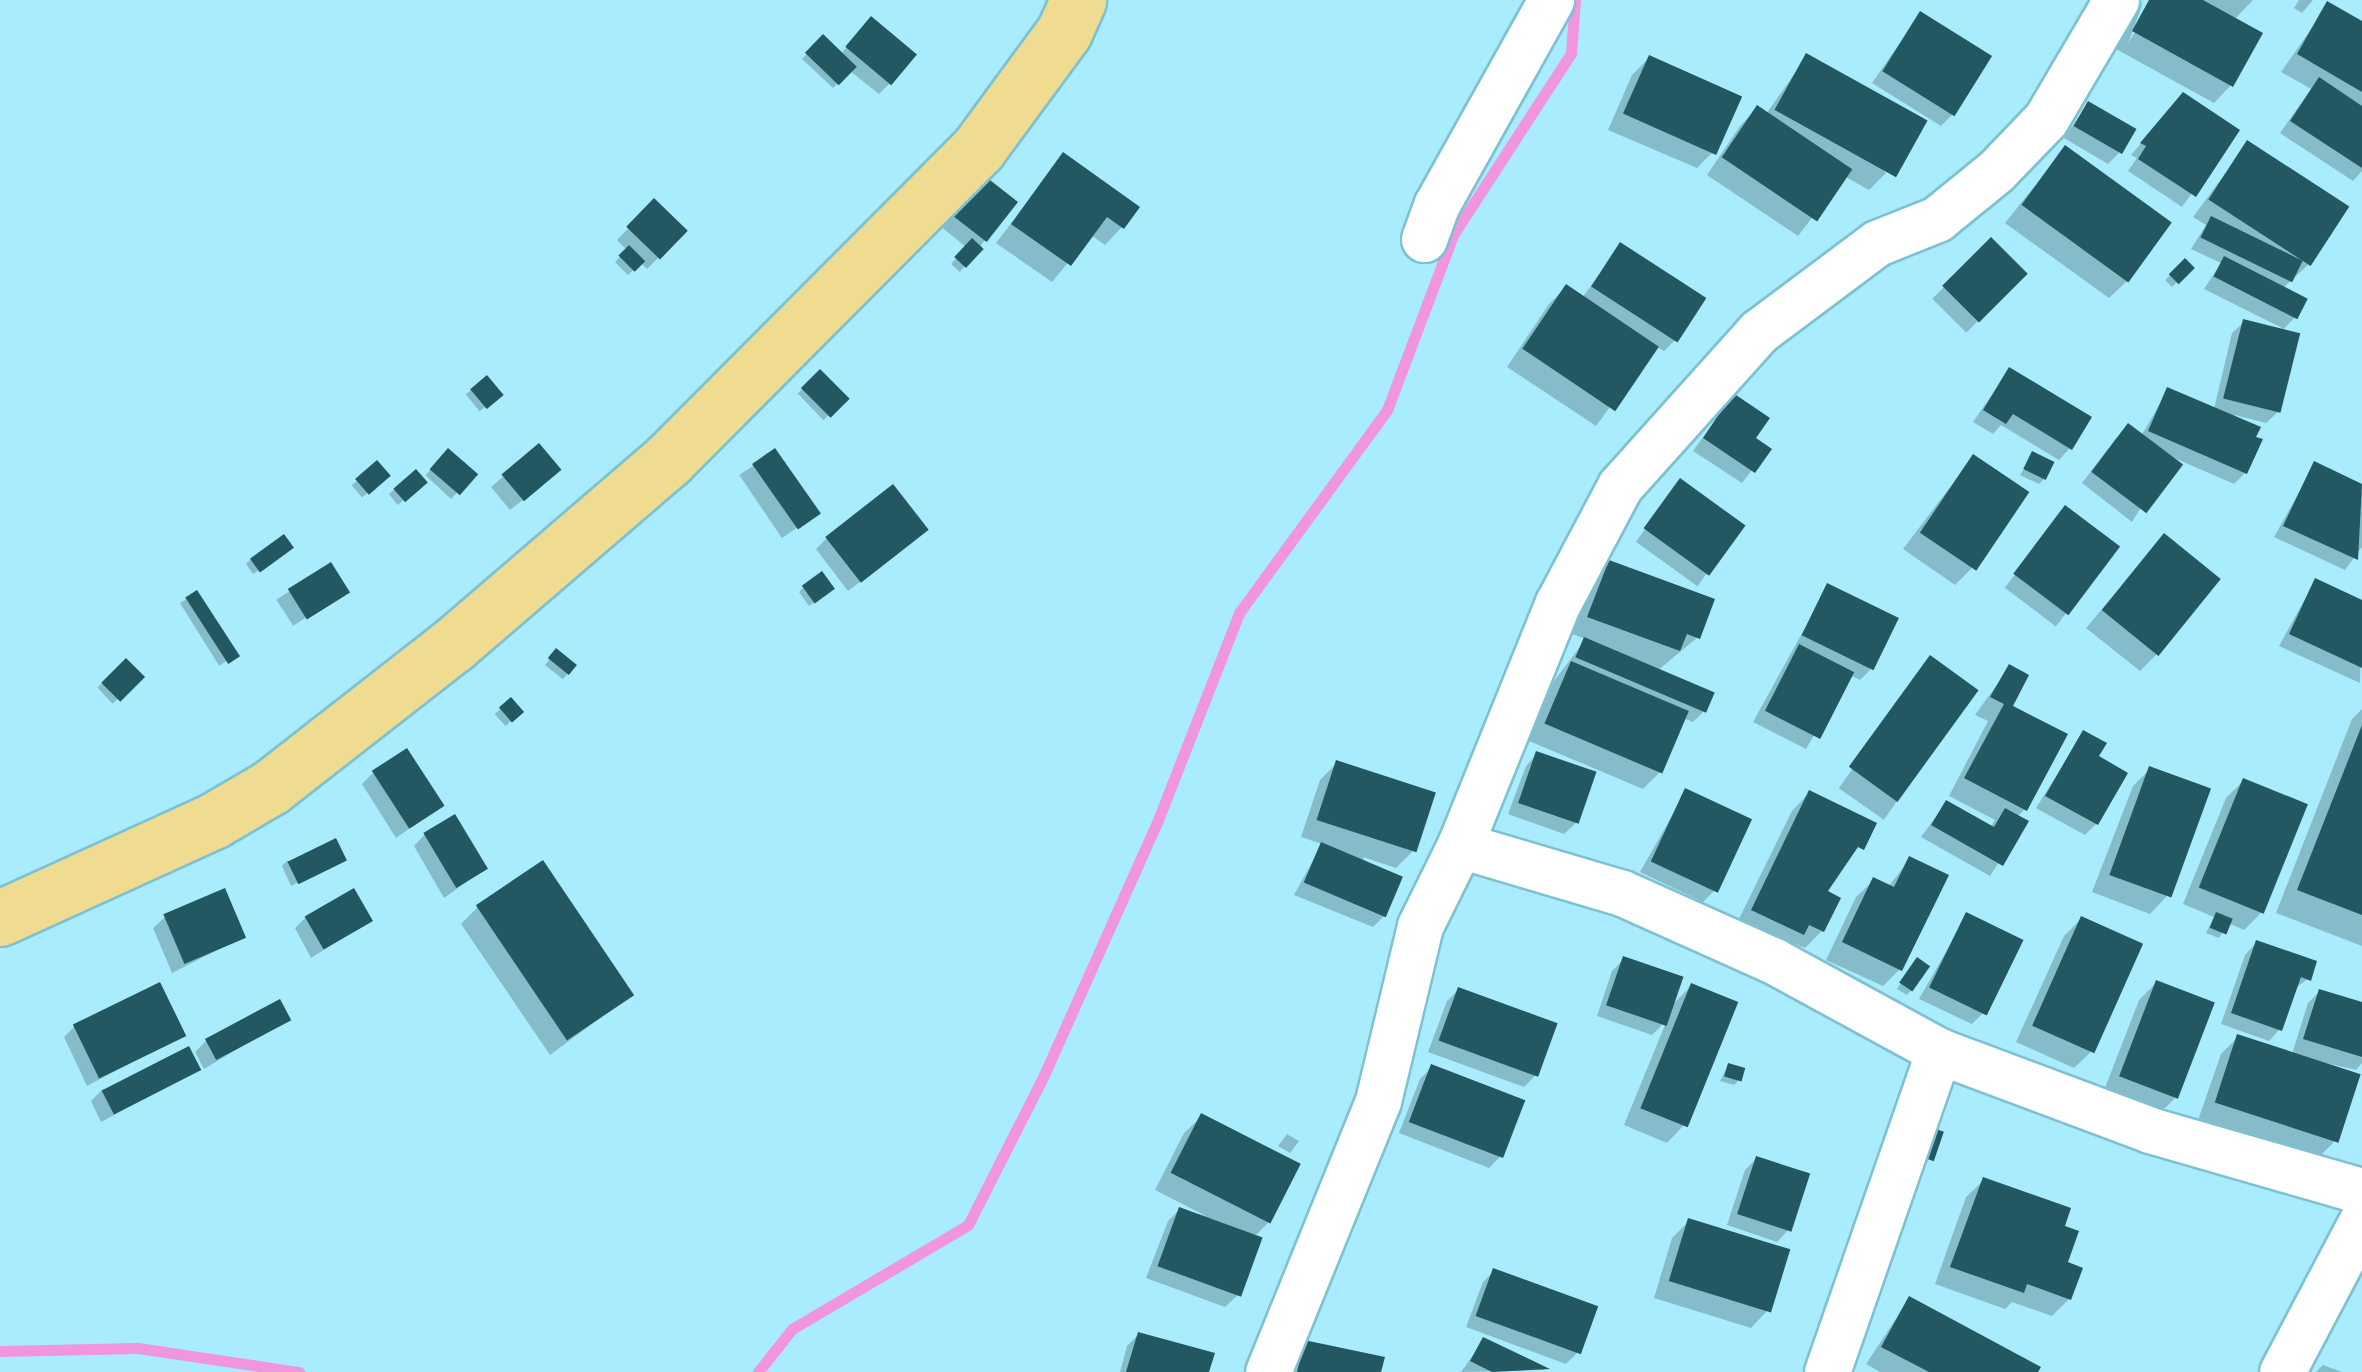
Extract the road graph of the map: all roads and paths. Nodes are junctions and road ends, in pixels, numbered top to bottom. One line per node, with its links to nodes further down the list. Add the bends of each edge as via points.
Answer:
1 (1078, 0): 6 (main road, via 1064,32 978,149 668,460 453,644 272,786 214,821)
2 (1551, 0): 4 (street, via 1436,204)
3 (2116, 0): 5 (street, via 2046,119 1996,171 1938,219 1877,243 1758,332 1620,486 1558,602)
4 (1424, 239)
5 (1460, 846): 7 (street, via 1622,893 1774,961); 10 (street, via 1420,926 1378,1101)
6 (0, 918)
7 (1939, 1051): 8 (street, via 2150,1130); 11 (street)
8 (2362, 1191)
9 (2362, 1220): 12 (street)
10 (1268, 1372)
11 (1827, 1372)
12 (2282, 1372)

